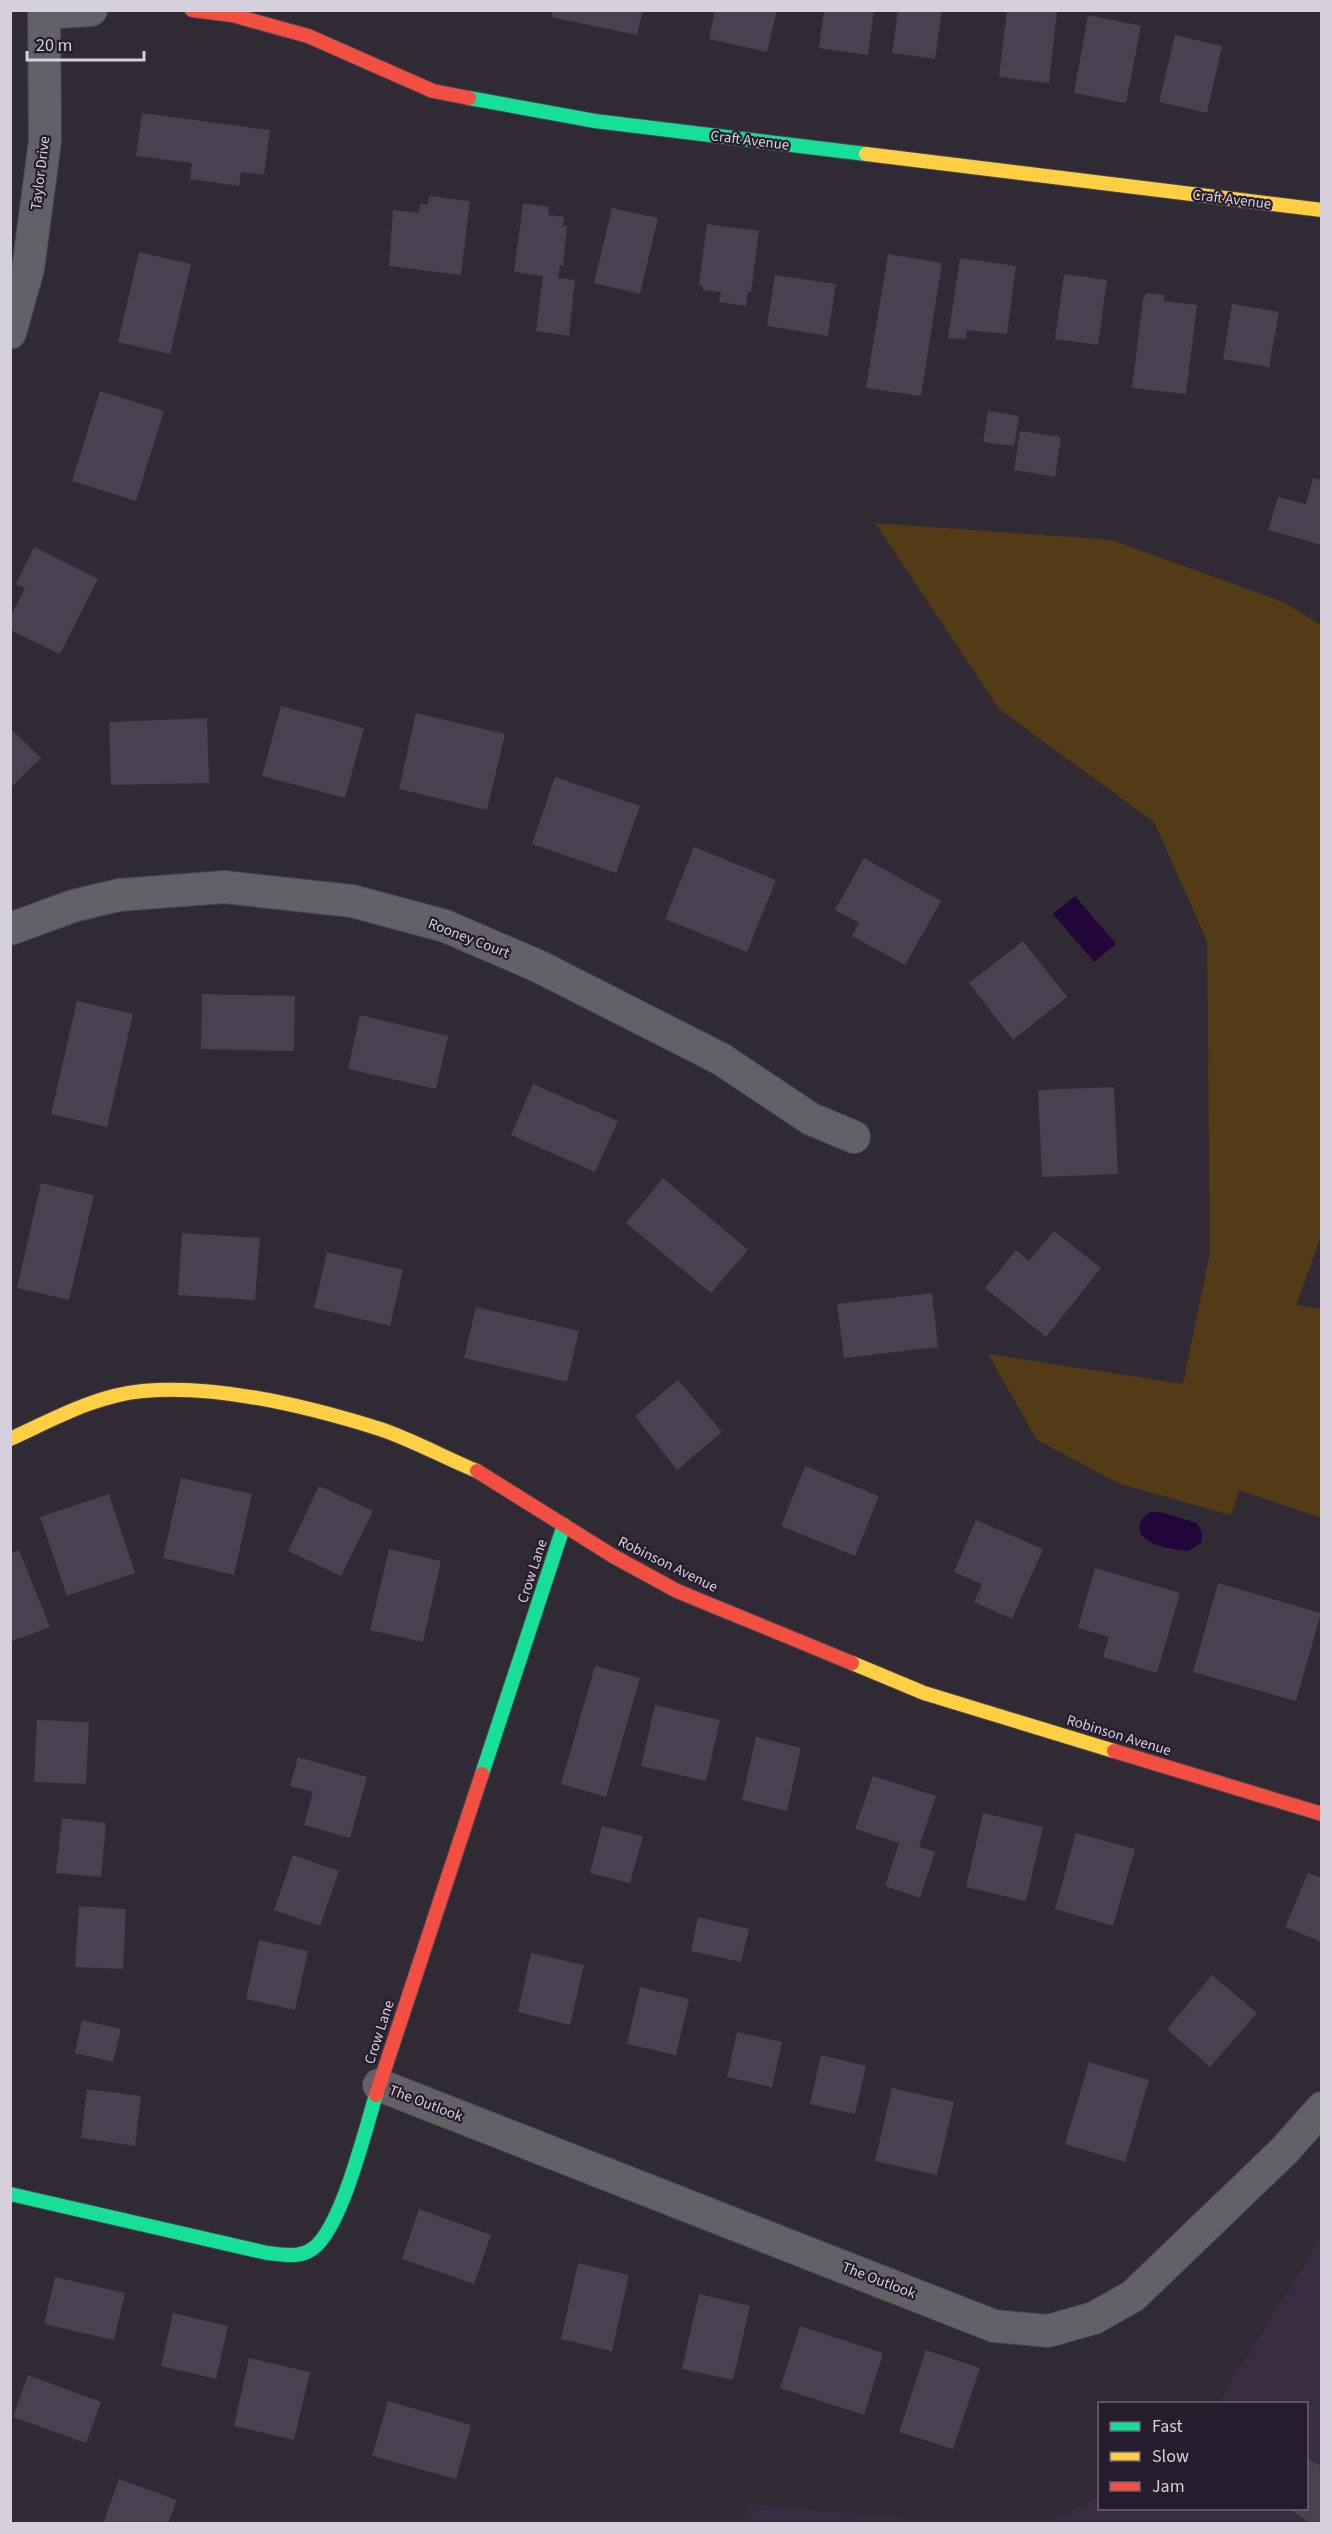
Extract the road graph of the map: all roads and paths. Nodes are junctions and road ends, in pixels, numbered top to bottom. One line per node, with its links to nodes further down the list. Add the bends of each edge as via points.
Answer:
1 (91, 10): 3 (street)
2 (192, 10): 4 (street, Craft Avenue, via 232,15 308,36 433,91 595,121)
3 (44, 12): 5 (street, Taylor Drive, via 45,141 28,269)
4 (1322, 210)
5 (10, 333)
6 (10, 929): 7 (street, Rooney Court, via 73,906 119,895 224,887 352,901 445,926 538,966 721,1059 812,1119)
7 (854, 1137)
8 (10, 1439): 9 (street, Robinson Avenue, via 88,1404 142,1391 215,1392 293,1405 382,1430 478,1472)
9 (564, 1525): 10 (street, Robinson Avenue, via 677,1591 924,1693); 11 (street, Crow Lane)
10 (1322, 1814)
11 (379, 2085): 12 (street, The Outlook, via 994,2325 1048,2331 1094,2318 1133,2296 1285,2150); 13 (street, Crow Lane, via 335,2221 319,2246 309,2252 294,2256 267,2253)
12 (1322, 2108)
13 (10, 2194)

